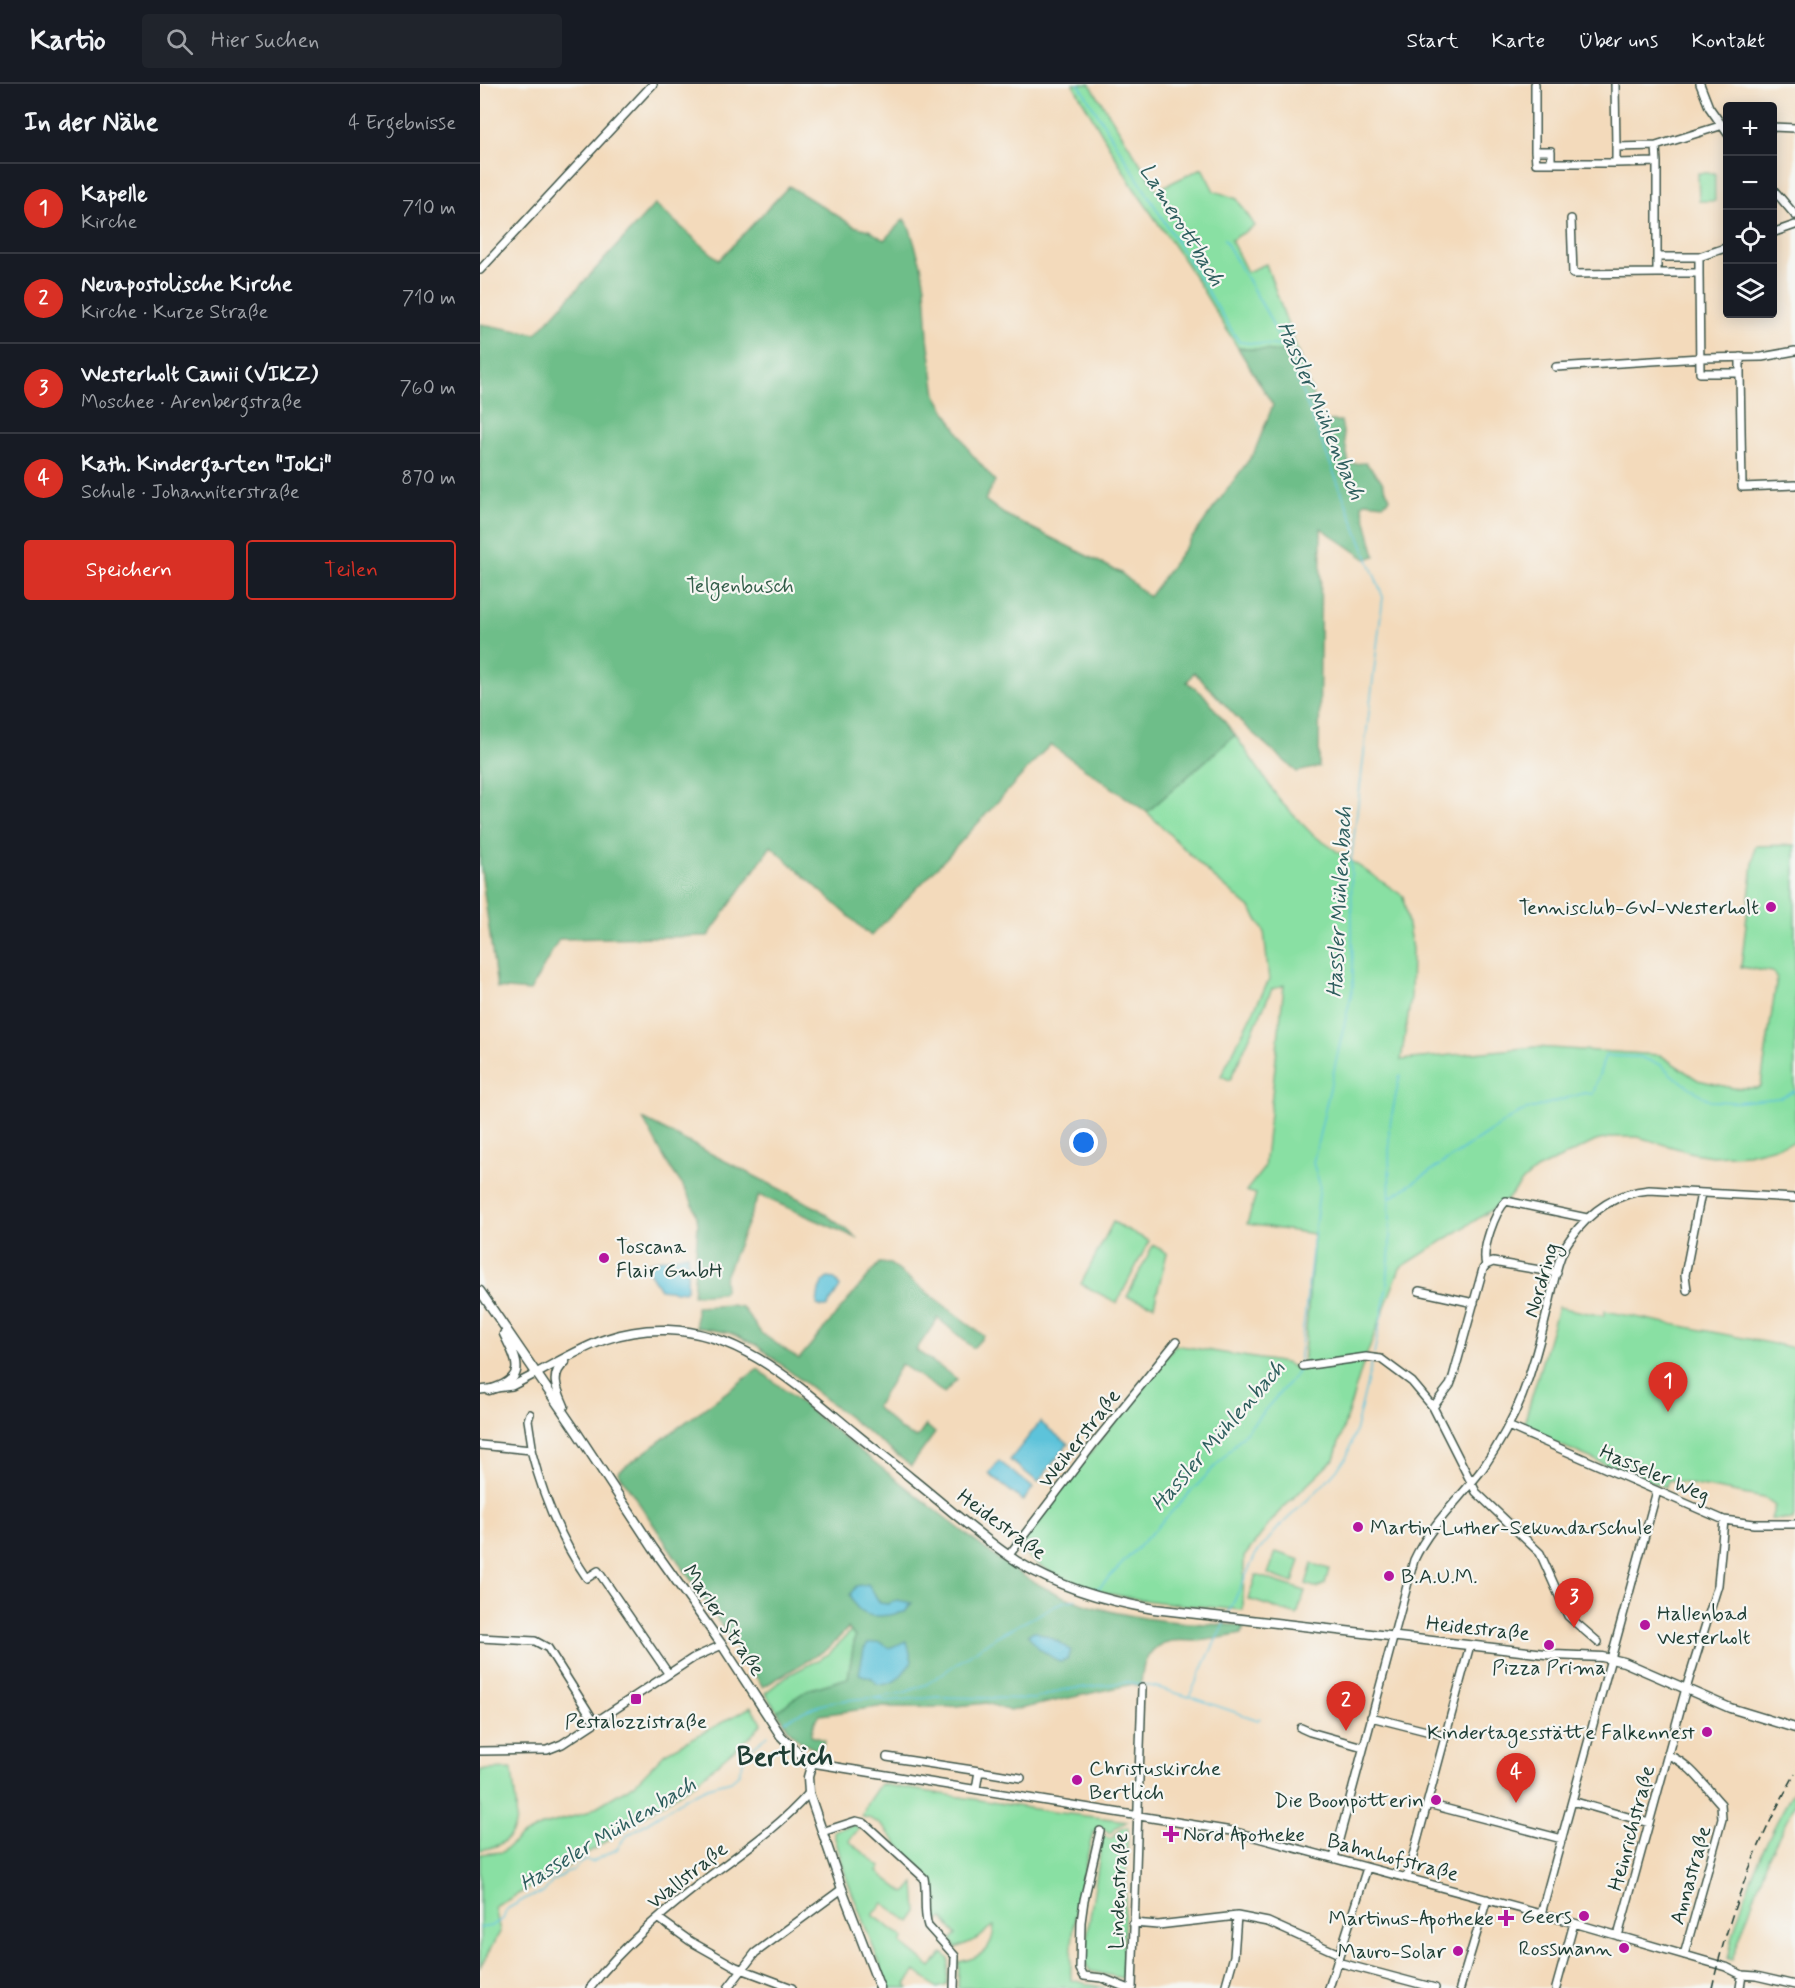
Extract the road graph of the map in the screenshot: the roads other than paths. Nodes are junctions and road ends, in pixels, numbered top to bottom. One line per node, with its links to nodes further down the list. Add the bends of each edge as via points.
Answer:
1 (653, 84): 23 (street)
2 (1535, 84): 11 (street)
3 (1615, 84): 10 (street)
4 (1700, 84): 5 (street, via 1709,107)
5 (1723, 125)
6 (1723, 126): 9 (street)
7 (1777, 127): 8 (street)
8 (1795, 128)
9 (1656, 146): 10 (street); 12 (street)
10 (1616, 147): 14 (street)
11 (1535, 151): 13 (street, via 1536,163); 13 (street, via 1551,151)
12 (1657, 162): 14 (street); 21 (street)
13 (1551, 163): 14 (street)
14 (1616, 163)
15 (1777, 193): 16 (street)
16 (1795, 215)
17 (1571, 219): 24 (street, via 1573,274)
18 (1795, 225): 19 (street)
19 (1777, 232)
20 (1723, 249): 22 (street)
21 (1658, 257): 22 (street); 24 (street)
22 (1699, 257): 25 (street)
23 (480, 270)
24 (1658, 273): 25 (street)
25 (1699, 273): 28 (street)
26 (1795, 351): 27 (street)
27 (1740, 357): 28 (street); 30 (street)
28 (1700, 358): 29 (street); 30 (street, via 1700,374)
29 (1556, 367)
30 (1740, 373): 31 (street, via 1742,487)
31 (1795, 485)
32 (1701, 1193): 33 (street, Nordring); 34 (street, Nordring, via 1629,1194 1608,1202); 37 (street, via 1685,1275)
33 (1795, 1198)
34 (1587, 1218): 35 (street, via 1506,1201 1498,1210 1484,1256); 36 (street, Nordring, via 1568,1241)
35 (1486, 1264): 36 (street); 40 (street)
36 (1557, 1273): 49 (street, Nordring, via 1535,1358)
37 (1687, 1290)
38 (480, 1291): 41 (main road, Marler Straße)
39 (1419, 1291): 40 (street)
40 (1474, 1303): 47 (street, via 1450,1385)
41 (500, 1320): 45 (main road, Marler Straße); 46 (main road, via 518,1368 506,1385)
42 (1176, 1342): 57 (street, Weiherstraße)
43 (589, 1344): 45 (main road, Heidestraße); 50 (main road, via 559,1366 555,1378); 57 (main road, Heidestraße, via 633,1332 669,1330 713,1338 740,1348 813,1398)
44 (1303, 1366): 47 (street, via 1376,1357 1412,1382)
45 (537, 1373): 46 (street, via 512,1386); 50 (main road, Marler Straße)
46 (484, 1390)
47 (1433, 1407): 53 (street)
48 (530, 1414): 52 (street)
49 (1508, 1426): 53 (street, Nordring); 54 (street, Hasseler Weg)
50 (576, 1431): 61 (main road, Marler Straße)
51 (480, 1445): 52 (street)
52 (531, 1450): 64 (street, via 552,1517 576,1563 587,1578 598,1571)
53 (1471, 1483): 58 (street, Nordring, via 1422,1544); 60 (street, via 1540,1553 1568,1616)
54 (1657, 1491): 55 (street, Hasseler Weg); 63 (street)
55 (1725, 1520): 56 (street, Hasseler Weg); 66 (street, Heinrichstraße, via 1718,1585)
56 (1795, 1524)
57 (1009, 1555): 58 (main road, Heidestraße, via 1059,1583 1108,1600 1154,1609)
58 (1392, 1636): 62 (main road, Heidestraße); 67 (street, Nordring)
59 (480, 1638): 68 (street, via 542,1643)
60 (1598, 1642)
61 (722, 1645): 64 (street); 76 (main road, Marler Straße, via 781,1736)
62 (1470, 1645): 63 (main road, Heidestraße); 71 (street)
63 (1611, 1658): 66 (main road, Heidestraße); 81 (street)
64 (668, 1673): 68 (street)
65 (1142, 1688): 83 (street, Lindenstraße)
66 (1686, 1689): 70 (main road, Heidestraße); 74 (street, Heinrichstraße)
67 (1371, 1717): 71 (street); 72 (street, Nordring)
68 (594, 1721): 73 (street, via 547,1750)
69 (1301, 1728): 72 (street)
70 (1795, 1728)
71 (1446, 1736): 82 (street)
72 (1363, 1747): 88 (street, Nordring)
73 (480, 1751)
74 (1668, 1755): 84 (street, Heinrichstraße); 99 (street, Annastraße, via 1689,1767 1723,1810)
75 (887, 1757): 77 (street)
76 (812, 1763): 79 (street, Bahnhofstraße); 80 (main road)
77 (979, 1771): 78 (street); 79 (street)
78 (1021, 1778)
79 (976, 1790): 83 (street, Bahnhofstraße)
80 (809, 1793): 86 (main road); 95 (street, Wallstraße, via 764,1837)
81 (1572, 1801): 84 (street); 87 (street)
82 (1428, 1804): 87 (street); 90 (street)
83 (1138, 1815): 88 (street, Bahnhofstraße, via 1232,1831); 96 (street, Lindenstraße)
84 (1649, 1823): 98 (street, Heinrichstraße)
85 (1100, 1831): 109 (street, via 1084,1900 1080,1969 1084,1976)
86 (822, 1832): 91 (main road); 108 (street, via 856,1821 864,1823 924,1878 928,1926 955,1956)
87 (1562, 1839): 93 (street)
88 (1334, 1858): 89 (street, Bahnhofstraße)
89 (1367, 1868): 90 (street, Bahnhofstraße); 100 (street)
90 (1407, 1878): 92 (street, Bahnhofstraße)
91 (842, 1889): 101 (street, via 755,1953); 107 (main road)
92 (1487, 1899): 93 (street, Bahnhofstraße); 114 (street)
93 (1541, 1914): 97 (street, Bahnhofstraße)
94 (1237, 1916): 96 (street, via 1158,1925); 100 (street, via 1268,1922); 111 (street, via 1234,1956)
95 (658, 1918): 101 (street, via 690,1941); 104 (street, Wallstraße)
96 (1133, 1923): 110 (street, Lindenstraße)
97 (1574, 1923): 98 (street, Bahnhofstraße); 115 (street)
98 (1618, 1936): 99 (street, Bahnhofstraße)
99 (1684, 1955): 102 (street, Bahnhofstraße)
100 (1338, 1958): 112 (street); 113 (street)
101 (742, 1968): 105 (street); 106 (street)
102 (1742, 1975): 103 (street, Bahnhofstraße); 116 (street)
103 (1795, 1985)
104 (590, 1988)
105 (728, 1988)
106 (792, 1988)
107 (880, 1988)
108 (954, 1988)
109 (1126, 1988)
110 (1132, 1988)
111 (1225, 1988)
112 (1329, 1988)
113 (1435, 1988)
114 (1460, 1988)
115 (1556, 1988)
116 (1740, 1988)

